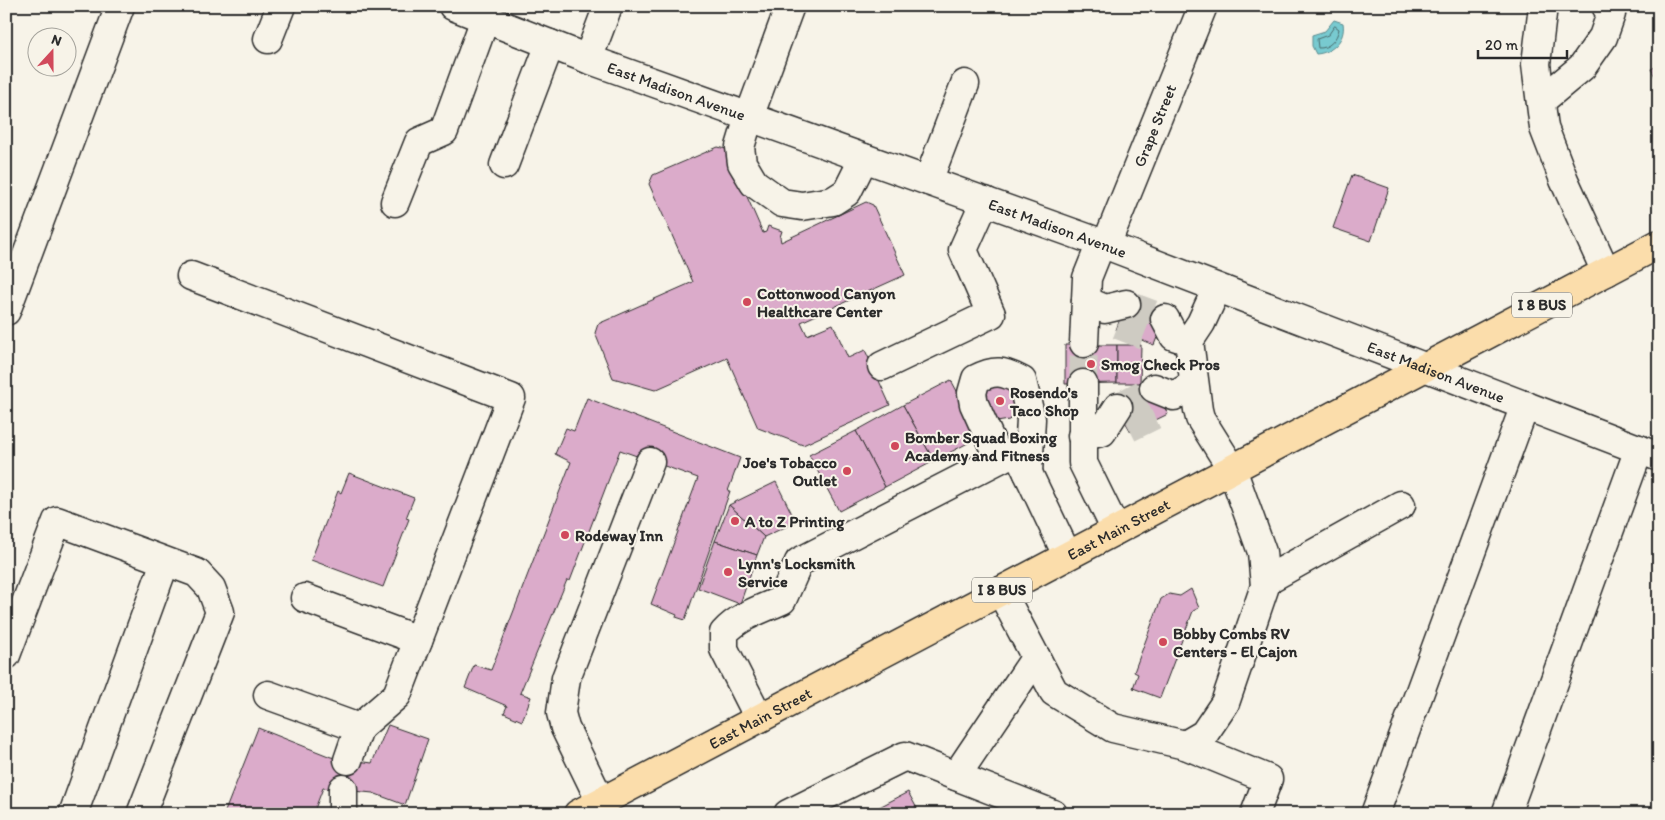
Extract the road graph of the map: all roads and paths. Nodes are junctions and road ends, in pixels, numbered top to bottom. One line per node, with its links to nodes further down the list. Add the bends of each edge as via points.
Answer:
1 (120, 6): 26 (street)
2 (281, 6): 10 (street)
3 (452, 6): 9 (street, East Madison Avenue)
4 (608, 6): 12 (street)
5 (790, 6): 15 (street)
6 (1203, 6): 21 (street, Grape Street)
7 (1543, 6): 14 (street, via 1536,64)
8 (1606, 6): 14 (street, via 1611,14 1603,37 1582,67)
9 (485, 19): 11 (street, East Madison Avenue); 20 (street, via 444,131 419,142)
10 (268, 39)
11 (550, 44): 12 (street, East Madison Avenue); 17 (street)
12 (588, 59): 15 (street, East Madison Avenue)
13 (965, 84): 18 (street)
14 (1541, 101): 23 (street, via 1544,128)
15 (749, 117): 16 (street, East Madison Avenue); 16 (street, via 740,147 742,163 754,183 782,203 802,206 833,201 847,192)
16 (864, 158): 18 (street, East Madison Avenue)
17 (504, 165)
18 (928, 181): 19 (street, East Madison Avenue)
19 (985, 201): 21 (street, East Madison Avenue); 28 (street, via 963,250 991,314)
20 (396, 202)
21 (1104, 244): 25 (street, East Madison Avenue); 27 (street, Grape Street, via 1086,278 1108,310)
22 (1659, 244): 23 (main road, East Main Street / I 8 BUS)
23 (1606, 272): 29 (main road, East Main Street / I 8 BUS)
24 (191, 276): 46 (street, via 510,398)
25 (1217, 288): 29 (street, East Madison Avenue); 37 (street, via 1201,323 1171,334 1172,395 1200,418)
26 (6, 311)
27 (1084, 344)
28 (882, 366)
29 (1425, 367): 31 (street, East Madison Avenue); 37 (main road, East Main Street / I 8 BUS)
30 (1083, 384): 33 (street)
31 (1525, 406): 34 (street, East Madison Avenue); 61 (street)
32 (1124, 418): 33 (street)
33 (1092, 434): 40 (street, via 1082,462)
34 (1649, 453): 62 (street)
35 (999, 459): 38 (street, via 1017,450); 38 (street, via 972,393 976,379 989,372 1007,373 1022,381 1031,419); 50 (street, via 799,562 782,600 741,619 724,633 724,649)
36 (650, 462): 55 (street, via 566,678 562,699 561,712)
37 (1232, 469): 40 (main road, East Main Street / I 8 BUS); 43 (street, via 1262,552)
38 (1028, 474): 41 (street)
39 (1401, 505): 43 (street)
40 (1116, 530): 41 (main road, East Main Street / I 8 BUS)
41 (1067, 556): 44 (main road, East Main Street / I 8 BUS)
42 (165, 562): 47 (street, via 57,521); 56 (street); 57 (street, via 197,573 211,588 220,612)
43 (1265, 581): 52 (street, via 1225,703 1204,734)
44 (1001, 591): 48 (street); 50 (main road, East Main Street / I 8 BUS)
45 (305, 598): 46 (street)
46 (418, 640): 51 (street, via 397,695)
47 (6, 656)
48 (1036, 657): 52 (street, via 1054,692 1113,728); 54 (street)
49 (268, 695): 51 (street)
50 (758, 718): 55 (main road, East Main Street / I 8 BUS)
51 (359, 728): 53 (street)
52 (1185, 746): 60 (street, via 1268,779)
53 (348, 760)
54 (956, 776): 58 (street, via 905,756); 59 (street)
55 (589, 808)
56 (74, 814)
57 (141, 814)
58 (788, 814)
59 (1053, 814)
60 (1255, 814)
61 (1375, 814)
62 (1506, 814)

